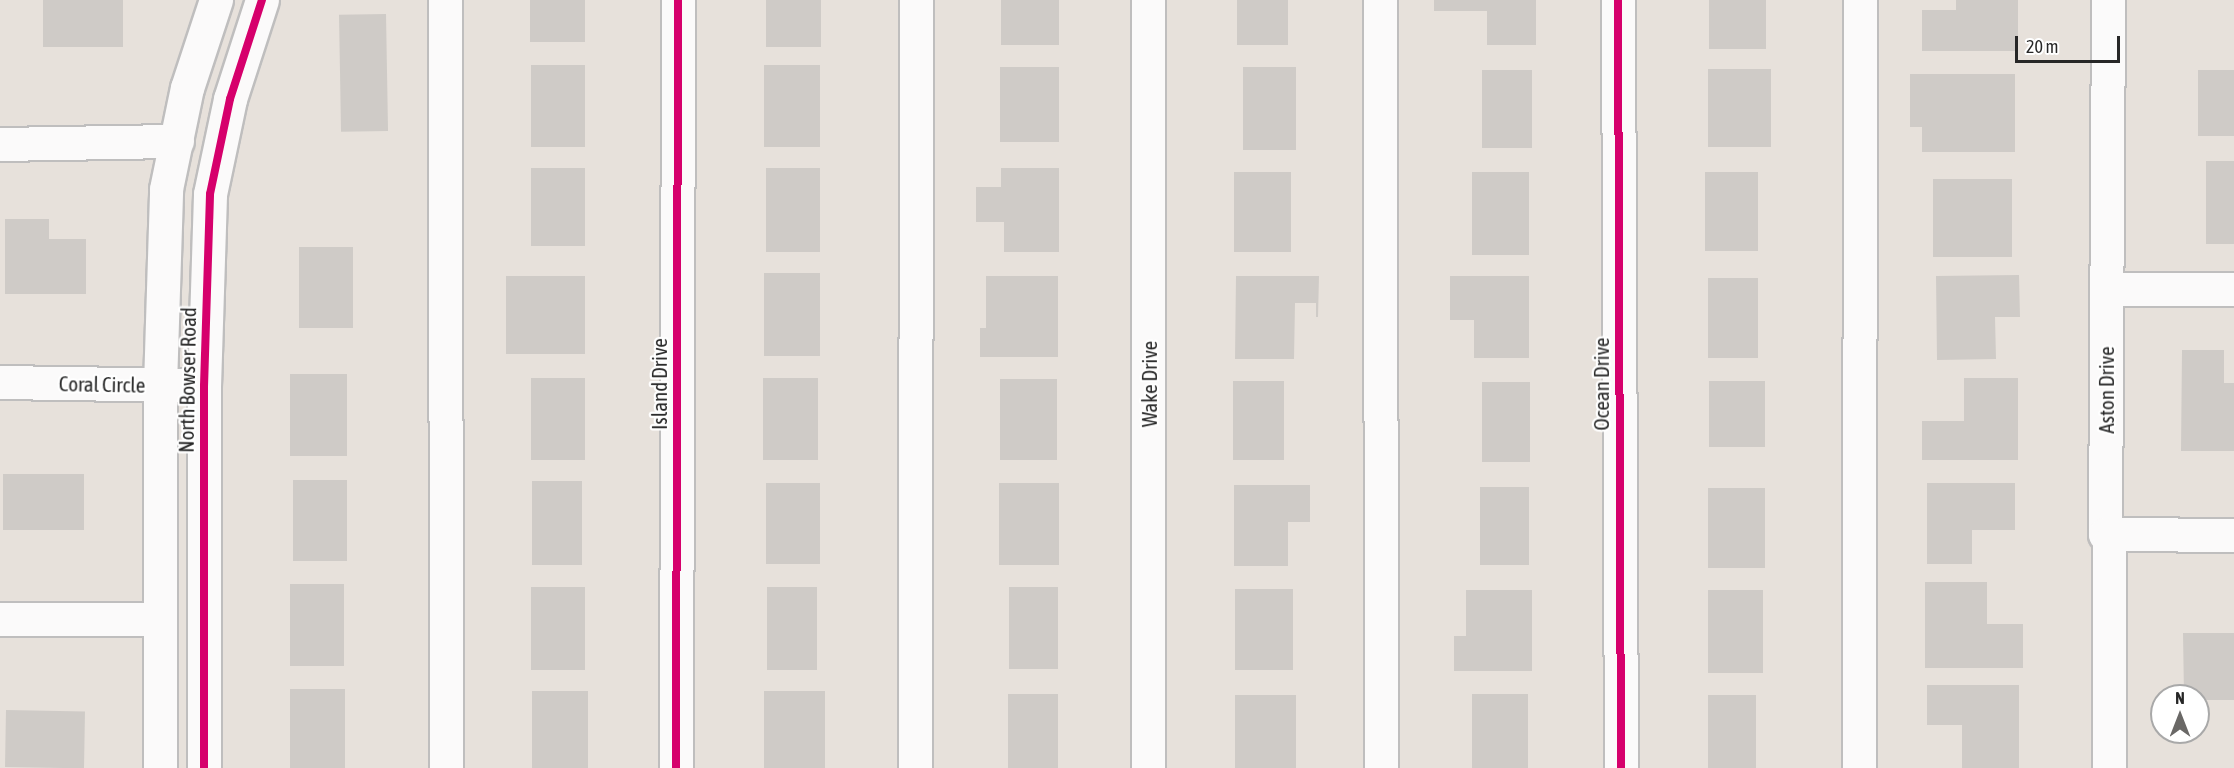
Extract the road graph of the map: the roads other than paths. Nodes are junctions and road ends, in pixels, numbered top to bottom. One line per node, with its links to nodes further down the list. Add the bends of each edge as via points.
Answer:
1 (216, 0): 11 (street, North Bowser Road, via 187,88)
2 (262, 0): 17 (street, North Bowser Road, via 230,99 210,194)
3 (445, 0): 24 (street)
4 (678, 0): 25 (street, Island Drive)
5 (916, 0): 26 (street)
6 (1148, 0): 27 (street, Wake Drive)
7 (1380, 0): 28 (street)
8 (1618, 0): 29 (street, Ocean Drive)
9 (1860, 0): 30 (street)
10 (2108, 0): 13 (street, Aston Drive)
11 (177, 141): 12 (street); 16 (street, North Bowser Road, via 166,189)
12 (0, 144)
13 (2107, 289): 14 (street); 18 (street, Aston Drive, via 2105,534)
14 (2234, 289)
15 (0, 381): 16 (street, Coral Circle)
16 (160, 385): 17 (street, Coral Circle); 21 (street, North Bowser Road)
17 (204, 386): 23 (street, North Bowser Road)
18 (2116, 535): 19 (street); 31 (street, via 2109,544)
19 (2234, 535)
20 (0, 619): 21 (street)
21 (160, 619): 22 (street, North Bowser Road)
22 (160, 768)
23 (204, 768)
24 (446, 768)
25 (676, 768)
26 (915, 768)
27 (1148, 768)
28 (1381, 768)
29 (1621, 768)
30 (1859, 768)
31 (2109, 768)

